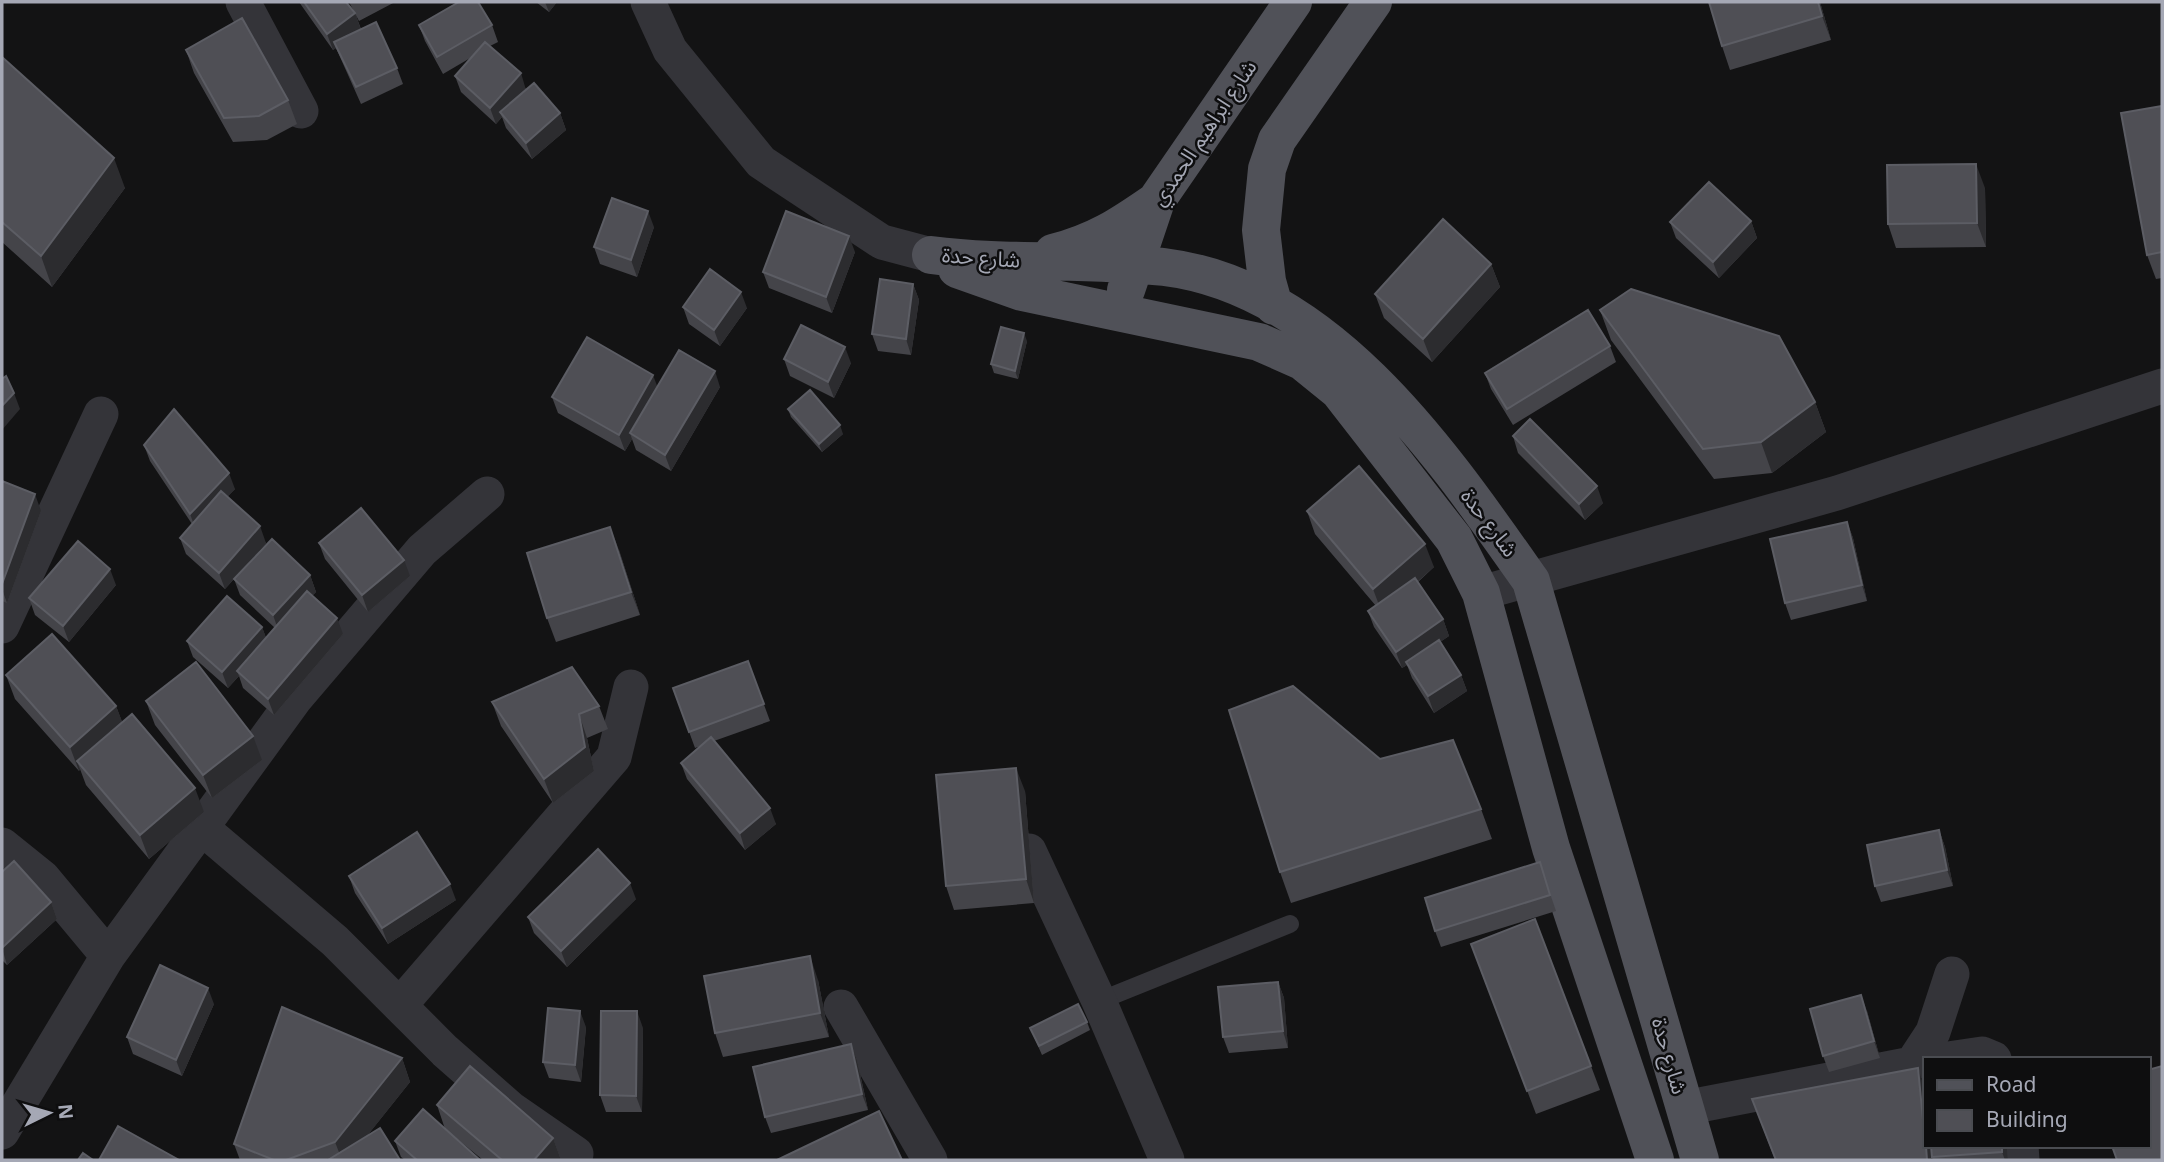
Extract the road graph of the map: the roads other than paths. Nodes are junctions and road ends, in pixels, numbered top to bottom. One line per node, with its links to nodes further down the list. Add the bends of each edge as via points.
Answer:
1 (243, 2): 5 (street)
2 (648, 2): 7 (street, via 670,50 761,162 882,242)
3 (1293, 2): 6 (main road, شارع ابراهيم الحمدي)
4 (1373, 2): 10 (main road, via 1277,140 1267,169 1261,230)
5 (301, 111)
6 (1156, 201): 8 (main road, via 1113,232 1086,244); 9 (main road, شارع ابراهيم الحمدي)
7 (931, 255): 8 (main road, شارع حدة); 11 (main road, شارع حدة, via 992,283)
8 (1017, 261): 9 (main road, شارع حدة)
9 (1133, 265): 10 (main road, شارع حدة, via 1208,278); 11 (main road, شارع ابراهيم الحمدي)
10 (1274, 306): 15 (main road, شارع حدة, via 1318,333 1403,413 1484,513)
11 (1120, 312): 16 (main road, شارع حدة, via 1259,342 1322,375 1454,539)
12 (2162, 386): 15 (street, via 1837,493)
13 (101, 414): 17 (street)
14 (487, 494): 19 (street, via 422,550 372,607 295,699)
15 (1531, 581): 16 (street); 31 (main road, شارع حدة)
16 (1481, 593): 36 (main road, شارع حدة, via 1551,848)
17 (2, 626)
18 (631, 687): 26 (street, via 614,757)
19 (203, 829): 23 (street); 26 (street, via 335,941)
20 (2, 845): 23 (street, via 43,878)
21 (1029, 851): 25 (street)
22 (1290, 924): 25 (lane)
23 (107, 956): 32 (street)
24 (1952, 974): 30 (street)
25 (1099, 1001): 35 (street)
26 (400, 1005): 33 (street, via 511,1109)
27 (841, 1007): 34 (street)
28 (1962, 1057): 29 (street)
29 (1989, 1057)
30 (1918, 1063): 31 (street)
31 (1684, 1108): 37 (main road, شارع حدة)
32 (2, 1132)
33 (576, 1158)
34 (930, 1160)
35 (1167, 1160)
36 (1655, 1160)
37 (1700, 1160)

